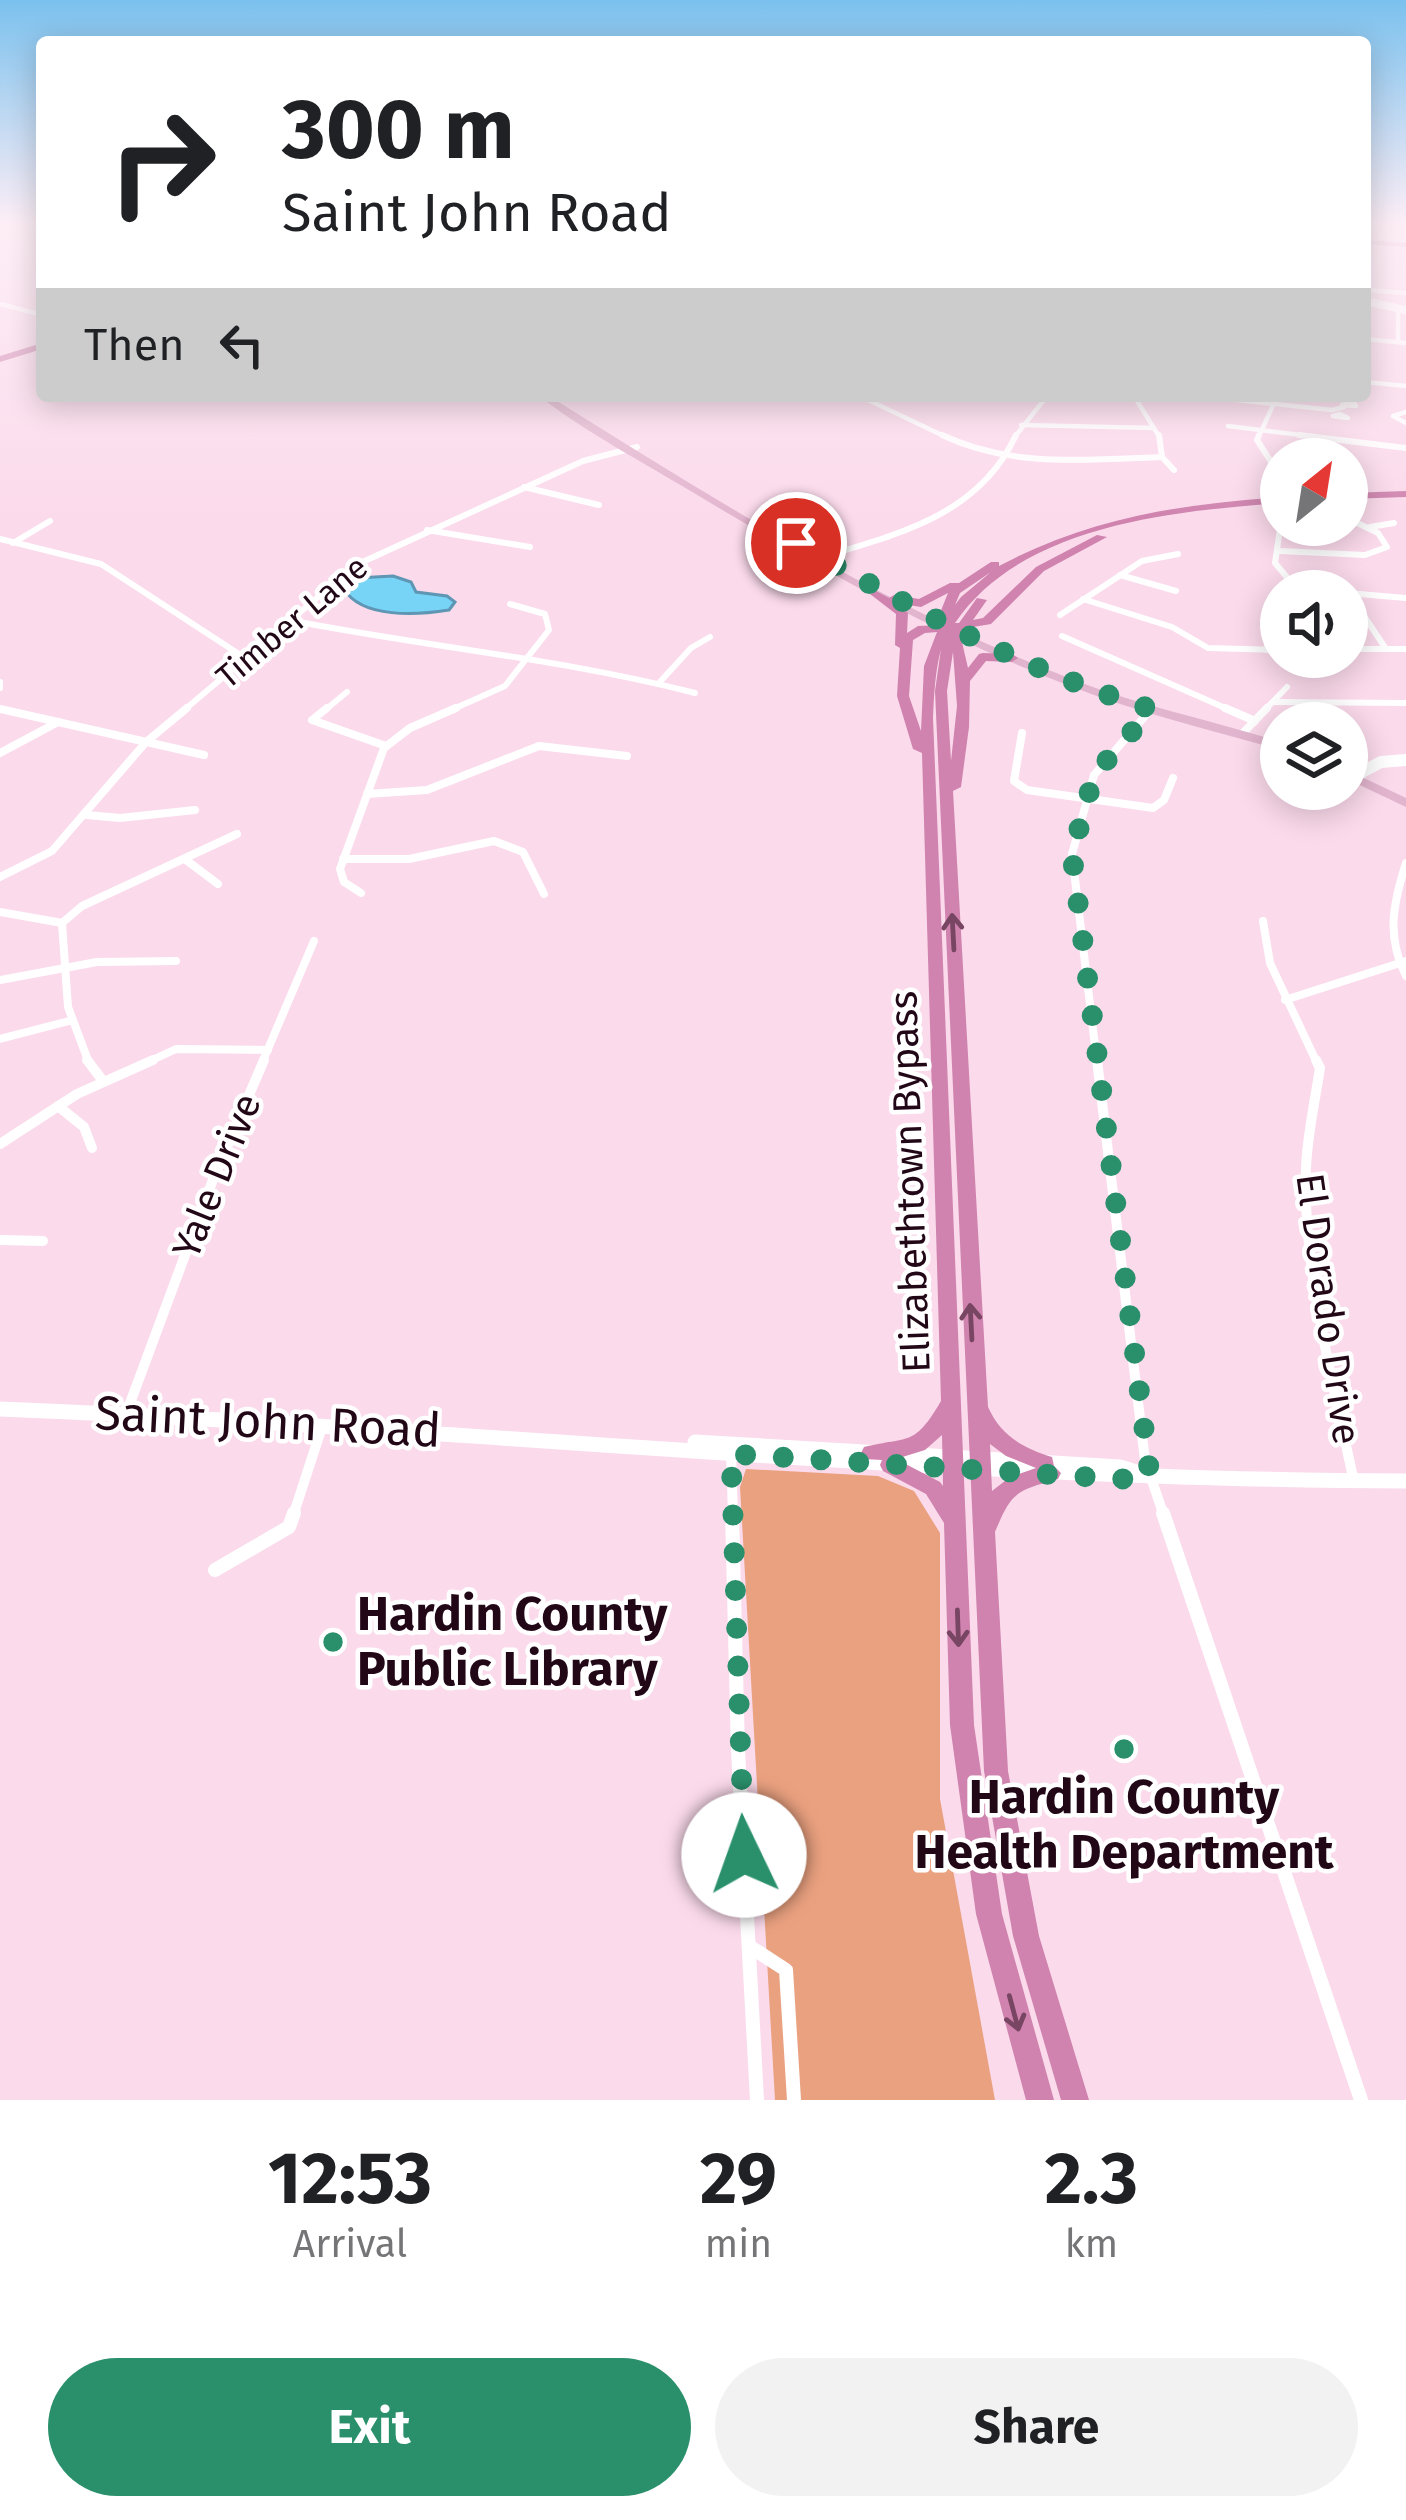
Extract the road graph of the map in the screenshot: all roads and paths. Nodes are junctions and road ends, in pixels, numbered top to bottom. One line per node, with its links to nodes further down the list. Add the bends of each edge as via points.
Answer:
1 (1402, 328): 3 (street)
2 (1371, 339): 3 (street)
3 (1402, 342)
4 (36, 347): 5 (highway)
5 (0, 357)
6 (1371, 383): 7 (street)
7 (1406, 386)
8 (553, 402): 23 (main road)
9 (564, 402): 23 (main road)
10 (872, 402): 25 (street, via 965,448)
11 (1041, 402): 18 (street)
12 (1138, 402): 20 (street)
13 (1275, 402): 21 (street)
14 (1289, 402): 15 (street, via 1334,412)
15 (1344, 406)
16 (1406, 412): 17 (street, via 1393,416)
17 (1406, 423)
18 (1021, 424): 20 (street); 25 (street)
19 (1228, 426): 21 (street)
20 (1154, 428): 26 (street)
21 (1262, 430): 22 (street); 24 (street)
22 (1260, 445)
23 (633, 448): 28 (street, Timber Lane); 44 (main road)
24 (1406, 448)
25 (1007, 456): 26 (street); 44 (street, via 944,516)
26 (1162, 457): 27 (street)
27 (1174, 470)
28 (524, 487): 32 (street); 37 (street, Timber Lane)
29 (1406, 496): 30 (highway)
30 (1368, 498)
31 (1260, 504): 35 (highway, Elizabethtown Bypass)
32 (599, 505)
33 (50, 520): 39 (street)
34 (1394, 523): 36 (street)
35 (1124, 524): 47 (highway, via 1062,536); 54 (highway, via 1060,556); 104 (highway, Elizabethtown Bypass, via 1011,575 969,612 950,642 941,682); 106 (highway, Elizabethtown Bypass, via 1010,566 944,627 928,688)
36 (1370, 527): 42 (street, via 1387,545 1375,554)
37 (427, 530): 41 (street); 59 (street, Timber Lane, via 356,565)
38 (0, 539): 39 (street)
39 (14, 542): 46 (street)
40 (1279, 546): 42 (street)
41 (530, 547)
42 (1280, 550): 48 (street)
43 (1178, 554): 49 (street)
44 (817, 558): 52 (main road)
45 (110, 559): 46 (street)
46 (101, 564): 71 (street)
47 (987, 568): 52 (highway, via 932,600); 61 (highway, via 955,591)
48 (1280, 570)
49 (1120, 575): 50 (street); 55 (street)
50 (1176, 591)
51 (1368, 595): 53 (street)
52 (886, 596): 60 (main road); 73 (highway, via 904,617)
53 (1406, 598)
54 (1010, 599): 61 (highway, via 980,623); 69 (highway, via 988,633)
55 (1083, 599): 57 (street); 65 (street, via 1172,627 1199,645)
56 (510, 604): 72 (street, via 550,620)
57 (1060, 615)
58 (1368, 622): 67 (street)
59 (292, 623): 71 (street, Timber Lane); 72 (street)
60 (934, 624): 61 (highway); 73 (highway, via 908,639)
61 (952, 628): 64 (highway)
62 (1061, 636): 85 (street)
63 (710, 637): 74 (street)
64 (964, 642): 69 (main road); 75 (highway)
65 (1260, 649)
66 (1368, 650): 67 (street)
67 (1386, 650): 68 (street)
68 (1406, 650)
69 (998, 651): 70 (main road)
70 (1012, 658): 75 (highway, via 983,657); 83 (main road)
71 (248, 659): 90 (street, Timber Lane)
72 (529, 659): 74 (street); 91 (street, via 506,686)
73 (902, 672): 106 (highway)
74 (658, 684): 78 (street)
75 (965, 685): 104 (highway)
76 (1287, 686): 79 (street)
77 (347, 692): 91 (street, via 312,720)
78 (694, 693)
79 (1273, 702)
80 (1368, 703): 81 (street)
81 (1406, 703)
82 (0, 709): 86 (street)
83 (1152, 709): 88 (main road); 100 (street, via 1108,756)
84 (1260, 716): 85 (street)
85 (1255, 721): 88 (street)
86 (58, 722): 90 (street); 92 (street)
87 (1022, 733): 100 (street, via 1016,785)
88 (1242, 734): 89 (main road)
89 (1260, 740)
90 (146, 742): 93 (street); 103 (street, Timber Lane)
91 (386, 746): 99 (street)
92 (0, 753)
93 (204, 755)
94 (627, 755): 99 (street, via 539,746 427,790)
95 (1406, 760): 96 (street)
96 (1368, 767)
97 (1173, 778): 100 (street, via 1157,807)
98 (1368, 784): 101 (main road)
99 (367, 794): 108 (street)
100 (1084, 797): 143 (street, via 1072,858)
101 (1406, 803)
102 (195, 810): 103 (street)
103 (86, 815): 110 (street, Timber Lane, via 52,851)
104 (948, 828): 134 (highway, Elizabethtown Bypass, one-way to 104)
105 (237, 834): 107 (street)
106 (932, 845): 133 (highway, Elizabethtown Bypass)
107 (186, 860): 111 (street); 116 (street, via 82,906)
108 (343, 860): 112 (street, via 341,878); 113 (street, via 506,842 526,853)
109 (1406, 863): 119 (street, via 1388,926)
110 (0, 877)
111 (218, 884)
112 (361, 893)
113 (544, 894)
114 (0, 912): 116 (street)
115 (1263, 921): 123 (street, El Dorado Drive)
116 (62, 923): 120 (street)
117 (314, 941): 126 (street, Yale Drive)
118 (176, 962): 120 (street)
119 (1402, 962): 121 (street); 123 (street)
120 (64, 968): 122 (street); 124 (street)
121 (1406, 976)
122 (0, 980)
123 (1285, 1000): 145 (street, El Dorado Drive, via 1319,1068 1306,1204)
124 (73, 1020): 125 (street); 127 (street, via 79,1051)
125 (0, 1039)
126 (268, 1050): 127 (street, via 186,1047); 136 (street, Yale Drive)
127 (103, 1081): 128 (street)
128 (58, 1106): 129 (street); 130 (street, via 84,1127)
129 (0, 1144)
130 (92, 1148)
131 (0, 1240): 132 (street)
132 (43, 1241)
133 (950, 1394): 139 (highway, via 926,1441); 140 (highway, Elizabethtown Bypass)
134 (975, 1395): 141 (highway, Elizabethtown Bypass); 142 (highway, via 994,1438)
135 (0, 1409): 136 (street, Saint John Road)
136 (126, 1414): 137 (street, Saint John Road)
137 (323, 1424): 138 (street, Saint John Road); 148 (street, via 290,1527)
138 (731, 1449): 139 (street, Saint John Road); 149 (street)
139 (880, 1459): 140 (street, Saint John Road); 146 (highway, via 941,1497)
140 (952, 1464): 141 (street, Saint John Road); 146 (highway, Elizabethtown Bypass)
141 (979, 1465): 142 (street, Saint John Road); 147 (highway, Elizabethtown Bypass)
142 (1048, 1468): 143 (street, Saint John Road); 147 (highway, via 999,1495)
143 (1150, 1476): 145 (street, Saint John Road); 154 (street)
144 (1406, 1481): 145 (street, Saint John Road)
145 (1354, 1482)
146 (956, 1554): 152 (highway, Elizabethtown Bypass, one-way to 152, via 977,1854)
147 (983, 1556): 153 (highway, Elizabethtown Bypass, via 1003,1822 1026,1936)
148 (215, 1570)
149 (749, 1946): 150 (street); 151 (street, via 786,1970)
150 (757, 2100)
151 (794, 2100)
152 (1040, 2100)
153 (1075, 2100)
154 (1361, 2100)

